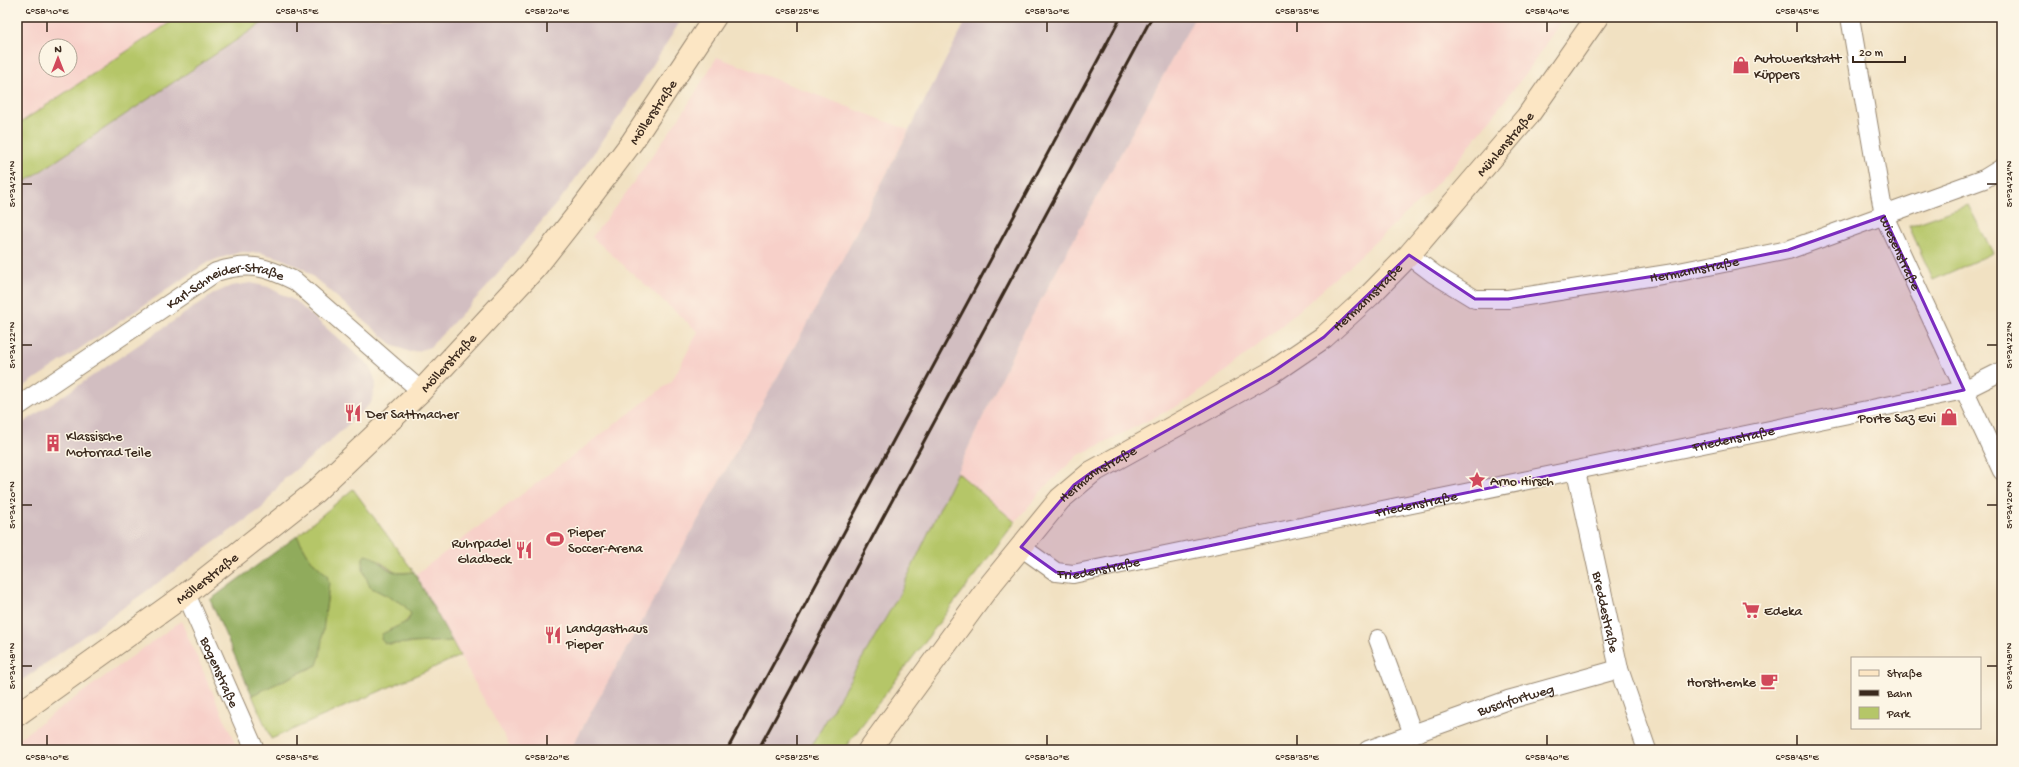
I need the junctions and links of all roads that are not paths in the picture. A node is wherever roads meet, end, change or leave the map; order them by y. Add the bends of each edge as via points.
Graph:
1 (715, 17) edge
2 (1850, 17) edge
3 (1594, 20) edge
4 (2002, 168) edge
5 (1884, 216) junction
6 (1409, 255) junction
7 (2002, 371) edge
8 (1964, 390) junction
9 (422, 391) junction
10 (17, 407) edge
11 (1576, 471) junction
12 (2002, 471) edge
13 (1021, 547) junction
14 (186, 594) junction
15 (1378, 639) dead end
16 (1619, 669) junction
17 (17, 714) edge
18 (1413, 734) junction
19 (255, 750) edge
20 (869, 750) edge
21 (1368, 750) edge
22 (1647, 750) edge

1 - 9 main road, Möllerstraße via 632,142 580,211 536,267
2 - 5 street, Wiesenstraße
3 - 6 main road, Mühlenstraße via 1527,117
4 - 5 street, Hermannstraße via 1984,179
5 - 6 street, Hermannstraße via 1788,250 1674,273 1508,299 1475,299
5 - 8 street, Wiesenstraße
6 - 13 main road, Hermannstraße via 1324,337 1271,373 1080,481 1055,504
7 - 8 street, Friedenstraße
8 - 11 street, Friedenstraße
8 - 12 street, Wiesenstraße
9 - 10 street, Karl-Schneider-Straße via 299,284 275,271 255,266 237,266 216,272
9 - 14 main road, Möllerstraße via 314,492
11 - 13 street, Friedenstraße via 1072,574 1056,572
11 - 16 street, Breddestraße
13 - 20 main road, Hermannstraße via 986,590
14 - 17 main road, Möllerstraße
14 - 19 street, Bogenstraße
15 - 18 street
16 - 18 street, Buschfortweg via 1508,700
16 - 22 street, Breddestraße
18 - 21 street, Buschfortweg

